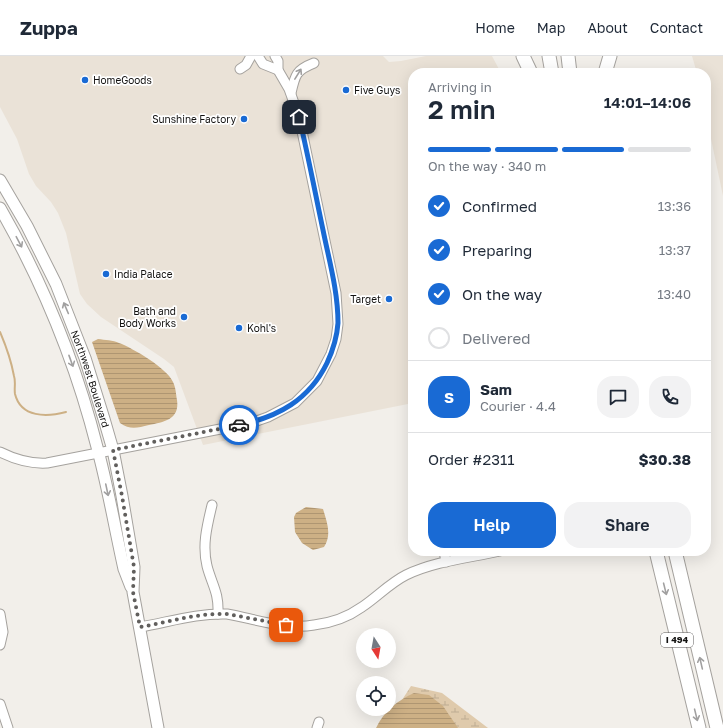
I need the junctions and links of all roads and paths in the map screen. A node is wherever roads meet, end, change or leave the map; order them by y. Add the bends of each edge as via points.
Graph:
1 (251, 56) edge
2 (258, 56) edge
3 (275, 56) edge
4 (523, 56) edge
5 (549, 56) edge
6 (568, 56) edge
7 (610, 56) edge
8 (314, 63) dead end
9 (529, 68) edge
10 (551, 68) edge
11 (569, 68) edge
12 (606, 68) edge
13 (240, 69) dead end
14 (278, 70) junction
15 (291, 94) junction
16 (0, 180) edge
17 (0, 208) edge
18 (113, 450) junction
19 (0, 452) edge
20 (98, 452) junction
21 (212, 505) dead end
22 (445, 556) edge
23 (475, 556) edge
24 (657, 556) edge
25 (676, 556) edge
26 (446, 562) junction
27 (133, 592) junction
28 (0, 614) edge
29 (218, 614) junction
30 (140, 627) junction
31 (0, 645) edge
32 (0, 704) edge
33 (8, 728) edge
34 (158, 728) edge
35 (699, 728) edge
36 (717, 728) edge

1 - 13 street
2 - 14 street via 263,64
3 - 14 street
4 - 9 highway
5 - 10 highway
6 - 11 highway
7 - 12 highway
15 -> 8 street via 298,72
14 - 15 street
15 - 18 street via 304,138 338,309 336,339 331,354 317,381 295,403 268,417 251,423
18 -> 16 main road, Northwest Boulevard via 95,387 63,302 30,233
17 -> 20 main road, Northwest Boulevard via 35,274 61,334
18 - 20 street
18 - 27 main road, Northwest Boulevard via 134,567
19 - 20 street via 35,464
20 -> 27 main road, Northwest Boulevard via 124,569
21 - 29 street via 204,542 208,567 216,591
22 - 26 street
23 - 26 street
24 -> 35 highway, I 494
36 -> 25 highway, I 494
26 - 29 street via 405,576 347,616 313,626 295,626
27 - 30 main road, Northwest Boulevard
28 - 31 street via 3,632
29 - 30 street
30 - 34 main road, Northwest Boulevard
32 - 33 street

